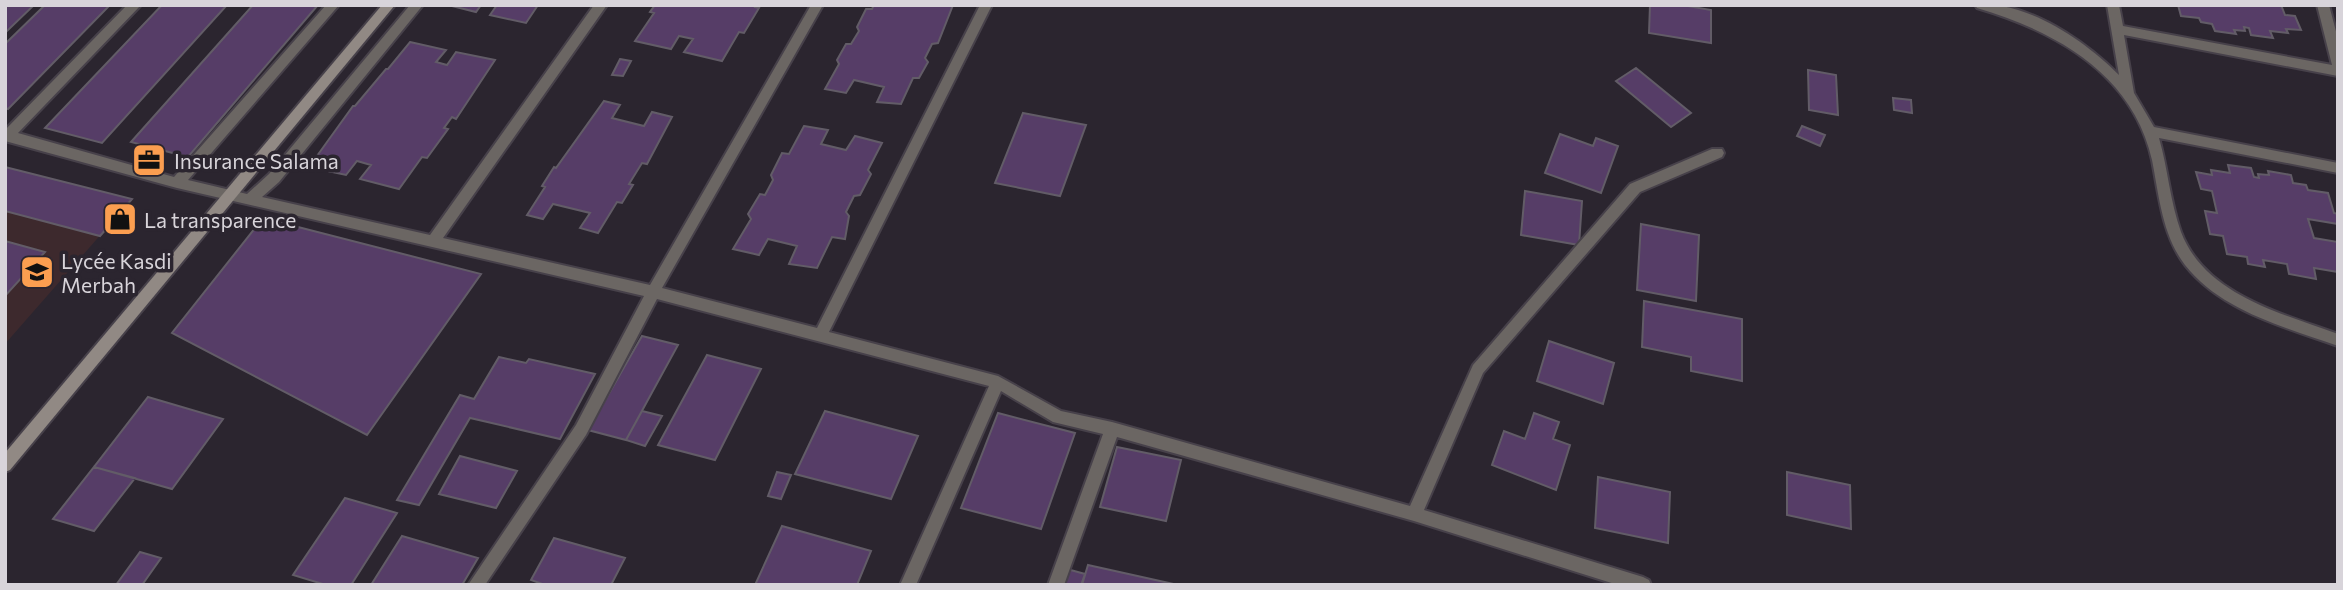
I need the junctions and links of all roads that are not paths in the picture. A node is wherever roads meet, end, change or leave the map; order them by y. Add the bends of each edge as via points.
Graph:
1 (135, 5) edge
2 (333, 5) edge
3 (389, 5) edge
4 (417, 5) edge
5 (601, 5) edge
6 (817, 5) edge
7 (986, 5) edge
8 (1981, 5) edge
9 (2113, 5) edge
10 (2323, 5) edge
11 (2117, 29) junction
12 (2338, 65) edge
13 (2338, 71) edge
14 (2128, 96) junction
15 (2150, 131) junction
16 (6, 136) edge
17 (1717, 153) dead end
18 (2338, 169) edge
19 (177, 183) junction
20 (230, 196) junction
21 (249, 200) junction
22 (433, 242) junction
23 (653, 292) junction
24 (821, 334) junction
25 (2338, 340) edge
26 (998, 382) junction
27 (1112, 429) junction
28 (5, 465) edge
29 (1414, 514) junction
30 (476, 585) edge
31 (908, 585) edge
32 (1056, 585) edge
33 (1643, 585) edge

1 - 16 street
2 - 19 street
3 - 20 main road
4 - 21 street via 274,178
5 - 22 street
6 - 23 street
7 - 24 street
8 - 14 street via 2022,16 2083,51
9 - 11 street
10 - 12 street
11 - 13 street
11 - 14 street
14 - 15 street
15 - 18 street
15 - 25 street via 2176,234 2206,279 2251,306
16 - 19 street
17 - 29 street via 1635,188 1478,369
19 - 20 street
20 - 21 street
20 - 28 main road
21 - 22 street
22 - 23 street
23 - 24 street
23 - 30 street via 582,430
24 - 26 street
26 - 27 street via 1058,416
26 - 31 street
27 - 29 street
27 - 32 street
29 - 33 street

